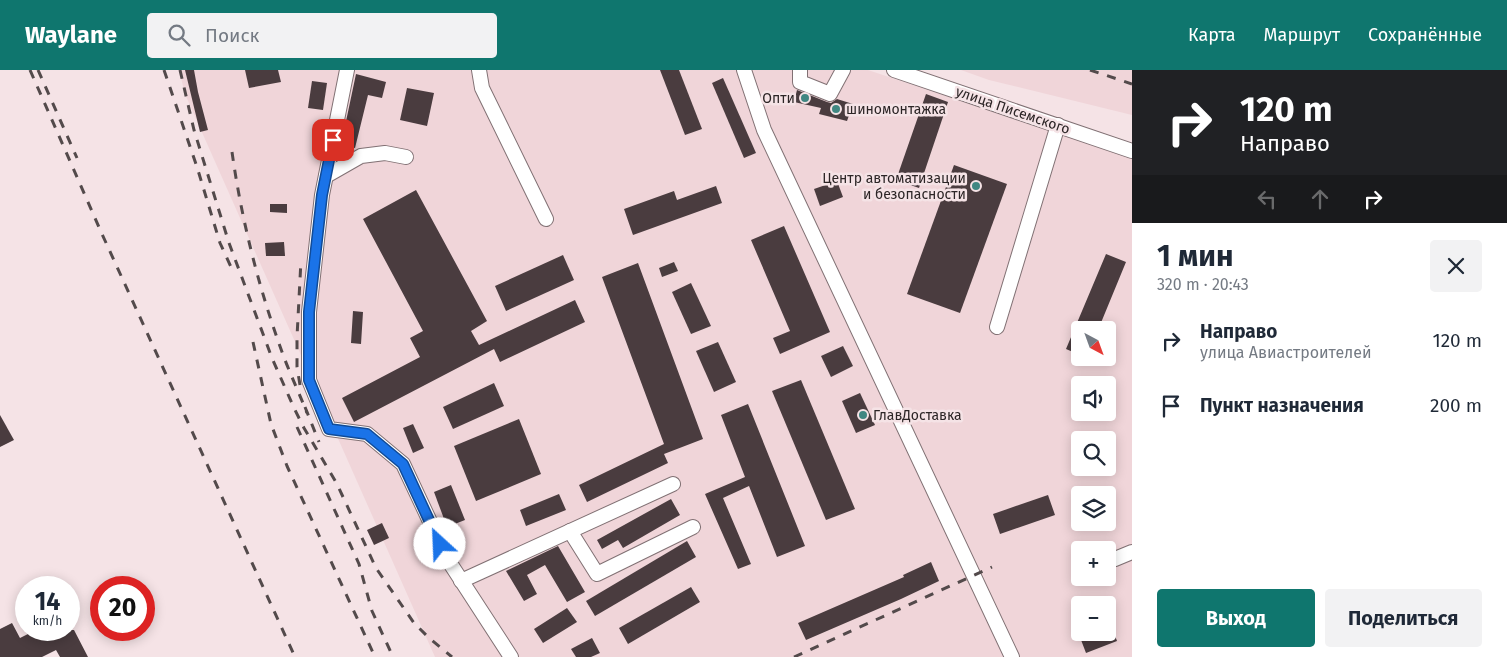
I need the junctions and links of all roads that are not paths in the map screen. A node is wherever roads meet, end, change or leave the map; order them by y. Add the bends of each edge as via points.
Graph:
1 (347, 70) edge
2 (479, 70) edge
3 (744, 70) edge
4 (800, 70) edge
5 (843, 70) edge
6 (894, 70) edge
7 (1058, 126) junction
8 (1132, 151) edge
9 (406, 157) dead end
10 (326, 176) junction
11 (546, 219) dead end
12 (997, 327) dead end
13 (673, 484) dead end
14 (693, 527) dead end
15 (570, 531) junction
16 (1132, 552) edge
17 (1116, 559) edge
18 (461, 580) junction
19 (511, 657) edge
20 (1012, 657) edge

1 - 10 street
2 - 11 street via 482,88
3 - 20 street via 764,130
4 - 5 street via 800,82 830,94
6 - 7 street, улица Писемского
7 - 8 street, улица Писемского
7 - 12 street
9 - 10 street via 385,153 361,156
10 - 18 street via 309,312 309,380 329,429 367,434 403,464 448,560
13 - 15 street
14 - 15 street via 597,574
15 - 18 street
16 - 17 street
18 - 19 street

